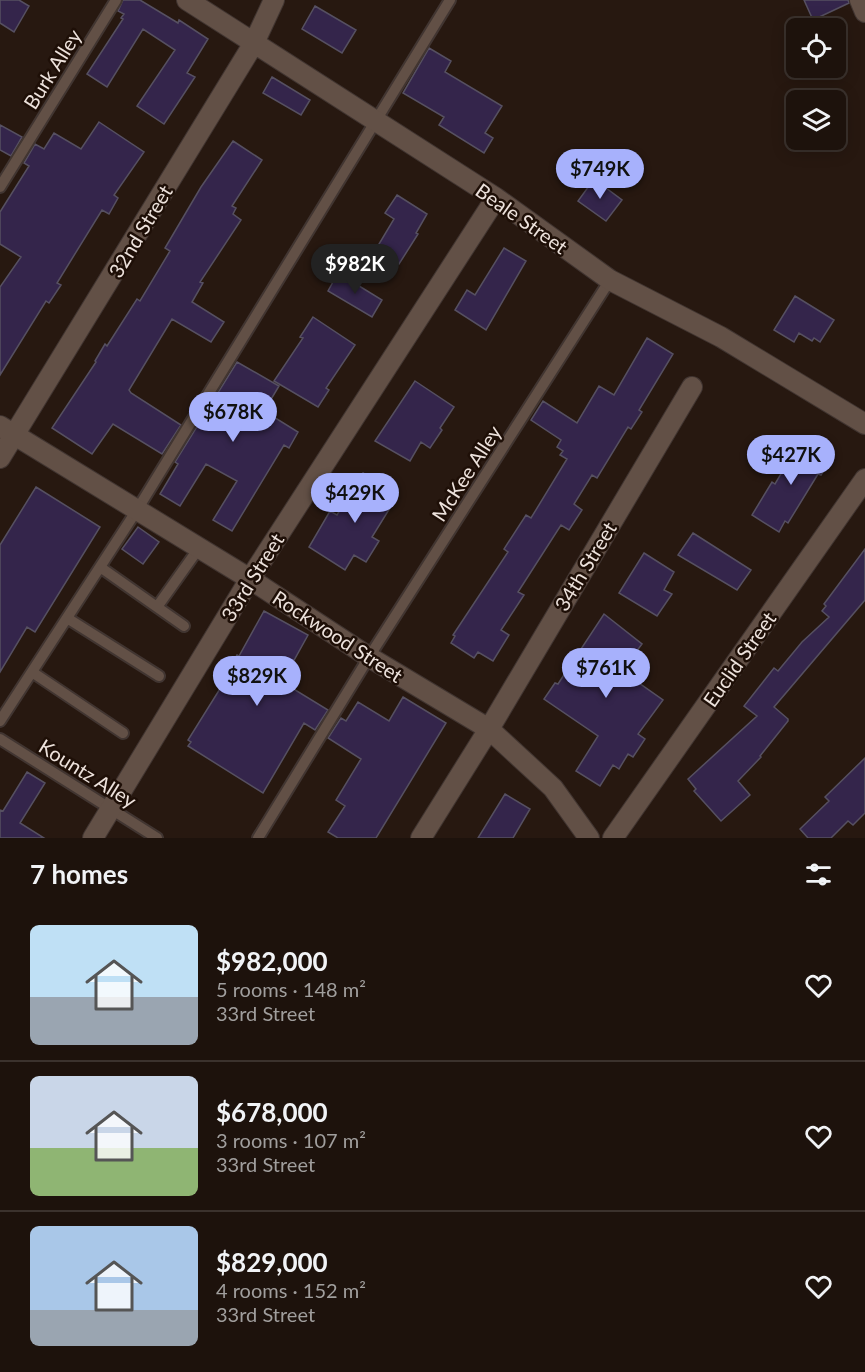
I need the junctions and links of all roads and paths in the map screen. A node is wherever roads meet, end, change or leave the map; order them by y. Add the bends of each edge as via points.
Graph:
1 (116, 0) edge
2 (187, 0) edge
3 (274, 0) edge
4 (450, 0) edge
5 (860, 0) edge
6 (865, 12) edge
7 (254, 43) junction
8 (375, 121) junction
9 (0, 187) edge
10 (496, 198) junction
11 (610, 280) junction
12 (692, 387) dead end
13 (865, 424) edge
14 (8, 431) edge
15 (0, 458) edge
16 (865, 479) edge
17 (137, 510) junction
18 (199, 548) junction
19 (100, 567) junction
20 (250, 579) junction
21 (158, 607) junction
22 (67, 618) junction
23 (184, 626) dead end
24 (369, 657) junction
25 (32, 672) junction
26 (159, 676) dead end
27 (0, 721) edge
28 (489, 729) junction
29 (123, 733) dead end
30 (0, 739) edge
31 (111, 809) junction
32 (93, 838) edge
33 (157, 838) edge
34 (258, 838) edge
35 (421, 838) edge
36 (589, 838) edge
37 (613, 838) edge

1 - 9 lane, Burk Alley
2 - 7 street, Beale Street
3 - 7 street, 32nd Street
4 - 8 lane
5 - 6 street
7 - 8 street, Beale Street
7 - 14 street, 32nd Street
8 - 10 street, Beale Street
8 - 17 lane
10 - 11 street, Beale Street
10 - 20 street, 33rd Street
11 - 13 street, Beale Street via 721,337
11 - 24 lane, McKee Alley
12 - 28 street, 34th Street
14 - 15 street, 32nd Street
14 - 17 street, Rockwood Street
16 - 37 street, Euclid Street
17 - 18 street, Rockwood Street
17 - 19 lane
18 - 20 street, Rockwood Street
18 - 21 lane
19 - 21 lane
19 - 22 lane
20 - 24 street, Rockwood Street
20 - 31 street, 33rd Street
21 - 23 lane
22 - 25 lane
22 - 26 lane
24 - 28 street, Rockwood Street
24 - 34 lane, McKee Alley
25 - 27 lane
25 - 29 lane
28 - 35 street, 34th Street
28 - 36 street, Rockwood Street via 553,788
30 - 31 lane, Kountz Alley
31 - 32 street, 33rd Street
31 - 33 lane, Kountz Alley

